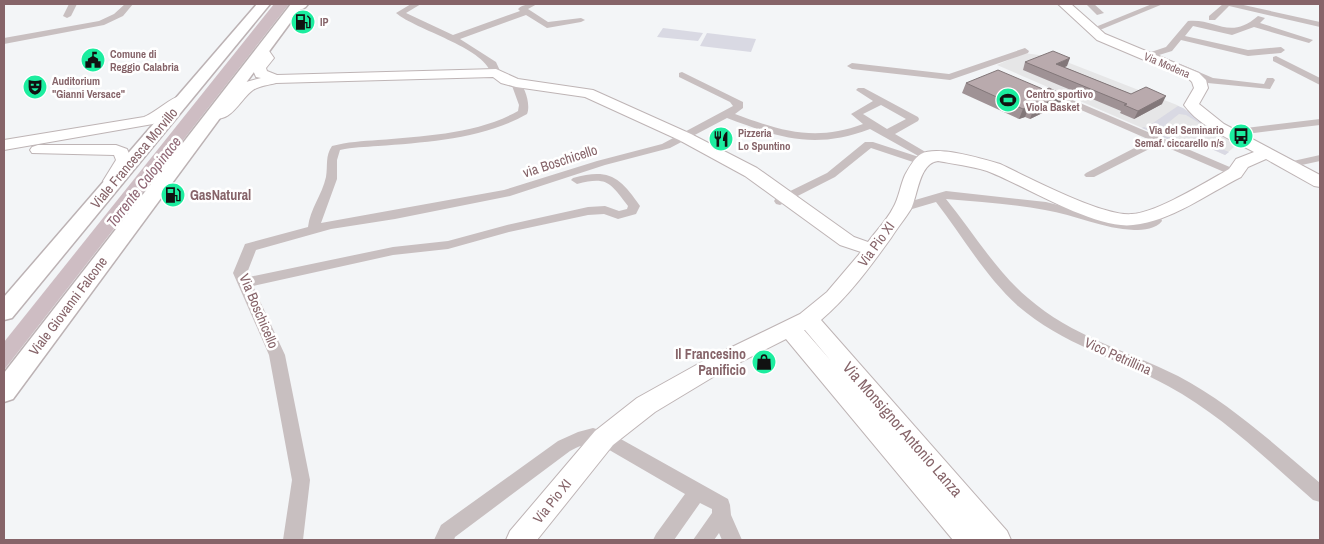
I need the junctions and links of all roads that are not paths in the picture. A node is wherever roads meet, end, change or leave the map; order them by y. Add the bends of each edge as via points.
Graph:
1 (73, 4) edge
2 (129, 4) edge
3 (264, 4) edge
4 (299, 4) edge
5 (417, 4) edge
6 (534, 4) edge
7 (1064, 4) edge
8 (1090, 4) edge
9 (1159, 4) edge
10 (1229, 4) edge
11 (526, 12) junction
12 (1100, 12) dead end
13 (1267, 13) junction
14 (67, 16) dead end
15 (1212, 18) dead end
16 (581, 20) dead end
17 (1254, 24) junction
18 (1320, 25) edge
19 (1092, 30) junction
20 (1179, 37) junction
21 (453, 38) junction
22 (4, 40) edge
23 (1309, 40) dead end
24 (262, 51) junction
25 (1025, 51) dead end
26 (852, 66) dead end
27 (496, 73) junction
28 (682, 75) dead end
29 (276, 79) junction
30 (1204, 80) junction
31 (1270, 80) dead end
32 (1320, 82) edge
33 (516, 83) junction
34 (1039, 88) edge
35 (861, 90) dead end
36 (188, 94) junction
37 (880, 101) junction
38 (214, 115) junction
39 (728, 115) junction
40 (1320, 122) edge
41 (871, 125) junction
42 (1224, 130) junction
43 (77, 133) junction
44 (888, 133) junction
45 (678, 140) junction
46 (1159, 140) junction
47 (4, 144) edge
48 (67, 149) junction
49 (4, 151) edge
50 (1266, 153) junction
51 (1320, 158) edge
52 (925, 159) junction
53 (1288, 165) junction
54 (1238, 168) junction
55 (1090, 175) dead end
56 (1320, 182) edge
57 (107, 190) junction
58 (506, 193) junction
59 (938, 196) junction
60 (784, 199) junction
61 (902, 208) junction
62 (1155, 216) junction
63 (314, 229) junction
64 (868, 256) junction
65 (245, 283) junction
66 (4, 312) edge
67 (799, 323) junction
68 (4, 392) edge
69 (604, 438) junction
70 (698, 492) junction
71 (1320, 494) edge
72 (721, 515) junction
73 (293, 540) edge
74 (444, 540) edge
75 (520, 540) edge
76 (663, 540) edge
77 (704, 540) edge
78 (732, 540) edge
79 (971, 540) edge
80 (997, 540) edge

1 - 14 street
2 - 22 street via 124,12 101,23
3 - 36 main road, Viale Francesca Morvillo
4 - 24 main road, Viale Giovanni Falcone
5 - 21 street via 400,13
6 - 11 street via 522,9
7 - 19 street, Via Modena
8 - 12 street
9 - 19 street
10 - 13 street
10 - 15 street
11 - 16 street via 551,26
11 - 21 street
13 - 17 street
13 - 18 street
17 - 20 street via 1232,32 1191,23
17 - 23 street
19 - 30 street, Via Modena via 1107,40
20 - 30 street via 1169,49 1154,56 1204,76
20 - 32 street via 1248,53 1278,54
21 - 27 street via 493,64
24 - 29 street via 267,58 259,68 261,74
24 - 38 main road, Viale Giovanni Falcone
25 - 26 street via 950,77
27 - 29 street
27 - 33 street
28 - 39 street via 737,102 738,108
29 - 38 street via 252,85 230,108
30 - 31 street via 1267,86
30 - 42 street, Via Modena via 1191,105
33 - 45 street via 566,91
33 - 63 street via 524,105 523,112 507,120 468,132 333,150 331,179
34 - 46 street
35 - 37 street
36 - 43 street via 162,115 148,121
36 - 57 main road, Viale Francesca Morvillo
37 - 41 street via 856,114
37 - 44 street via 914,119
38 - 68 main road, Viale Giovanni Falcone
39 - 41 street via 778,133 800,136 842,134
39 - 45 street, via Boschicello
40 - 42 street
41 - 44 street
42 - 50 street, Via Modena
42 - 54 street via 1239,142 1243,150
43 - 47 street
43 - 48 street via 62,142
44 - 52 street
45 - 58 street, via Boschicello via 653,151 601,163
45 - 60 street
46 - 54 street
46 - 55 street
48 - 49 street
48 - 57 street via 107,148 121,152 124,160
50 - 53 street, Via Modena
50 - 54 street
51 - 53 street
52 - 60 street via 869,144 831,175
52 - 61 street, Via Pio XI via 914,175
52 - 62 street via 949,157 994,168 1112,218 1132,220
53 - 56 street, Via Modena
54 - 62 street
57 - 66 main road, Viale Francesca Morvillo
58 - 63 street, via Boschicello
58 - 65 street via 520,199 588,176 606,176 634,206 626,214 588,211 507,228 448,245 393,251
59 - 61 street
59 - 62 street via 1046,206 1122,225 1151,224 1156,221
59 - 71 street, Vico Petrillina via 994,272 1023,302 1068,334 1175,382 1221,412
60 - 64 street via 840,248
61 - 64 street, Via Pio XI
63 - 65 street, Via Boschicello via 250,247 240,273
64 - 67 street, Via Pio XI via 834,297
65 - 73 street, Via Boschicello via 277,355 301,480
67 - 69 street, Via Pio XI via 715,365 646,405
67 - 79 street, Via Monsignor Antonio Lanza
67 - 80 street, Via Monsignor Antonio Lanza
69 - 70 street
69 - 74 street via 593,434 564,446 448,531
69 - 75 street, Via Pio XI
70 - 72 street via 721,505
70 - 76 street
72 - 77 street
72 - 78 street

